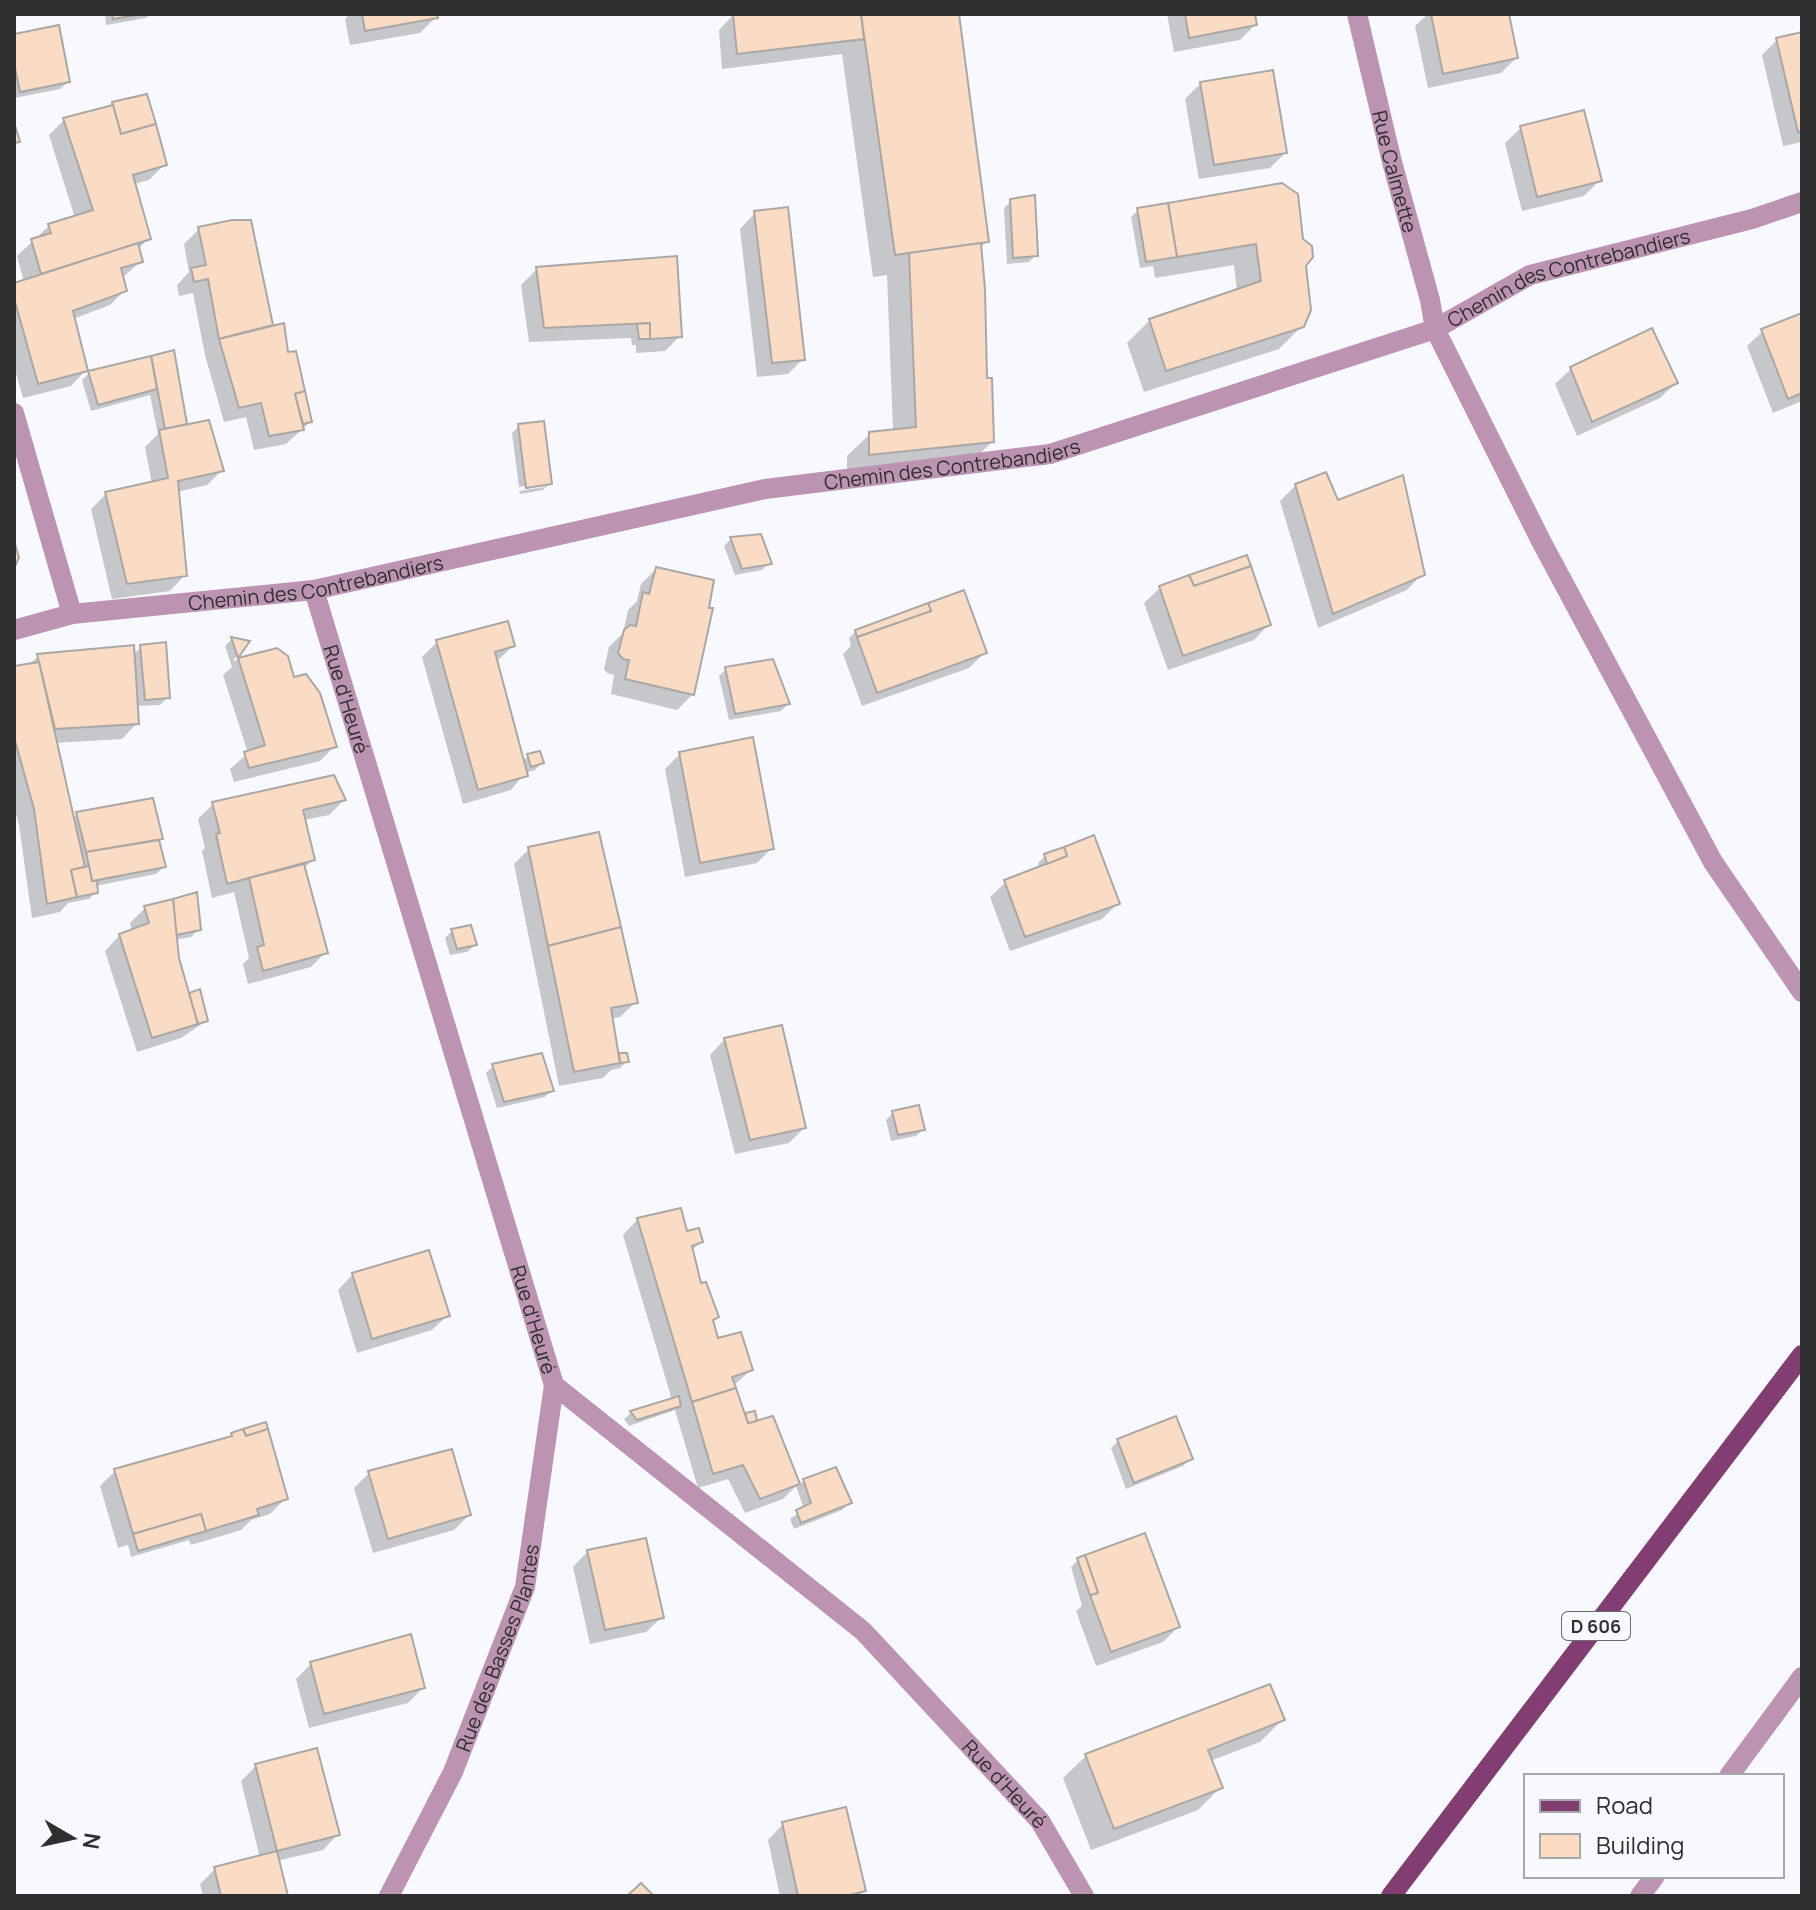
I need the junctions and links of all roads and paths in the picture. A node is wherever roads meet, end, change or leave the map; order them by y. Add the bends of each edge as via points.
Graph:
1 (1357, 14) edge
2 (1802, 202) edge
3 (1435, 329) junction
4 (14, 413) edge
5 (314, 590) junction
6 (72, 614) junction
7 (14, 630) edge
8 (1802, 992) edge
9 (1802, 1355) edge
10 (554, 1385) junction
11 (1802, 1677) edge
12 (1730, 1774) edge
13 (1654, 1878) edge
14 (389, 1896) edge
15 (1084, 1896) edge
16 (1391, 1896) edge
17 (1640, 1896) edge

1 - 3 street, Rue Calmette
2 - 3 street, Chemin des Contrebandiers via 1530,275
3 - 5 street, Chemin des Contrebandiers via 1050,454 765,489
3 - 8 street, Rue Calmette via 1541,541 1713,862
4 - 6 street
5 - 6 street, Chemin des Contrebandiers
5 - 10 street, Rue d'Heuré
6 - 7 street, Chemin des Contrebandiers
9 - 16 main road, D 606
10 - 14 street, Rue des Basses Plantes via 525,1587 453,1772
10 - 15 street, Rue d'Heuré via 863,1631 1040,1821
11 - 12 street
13 - 17 street

